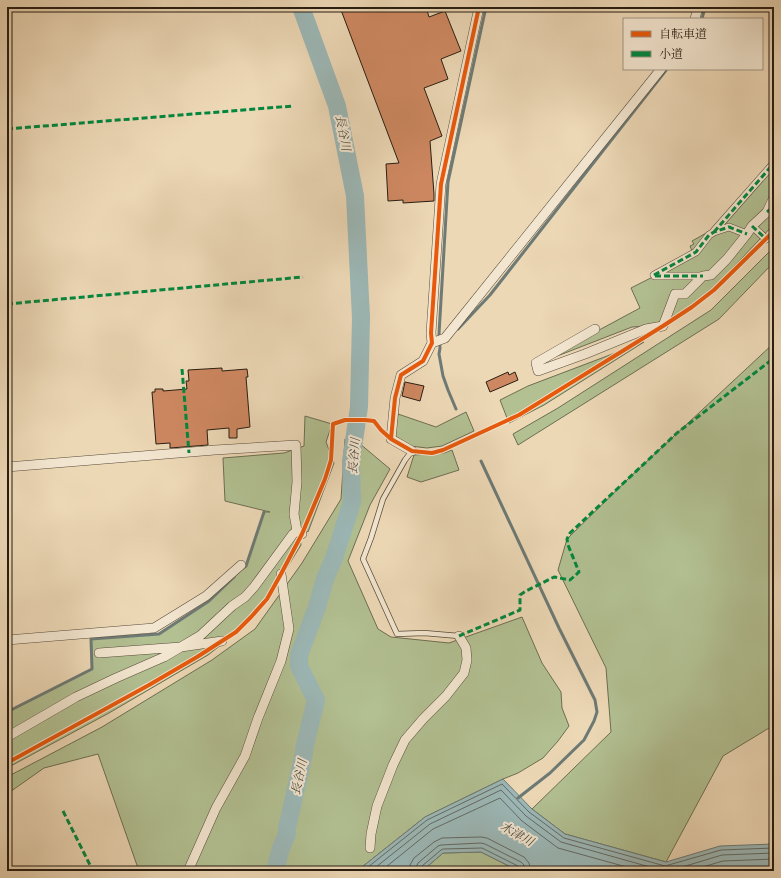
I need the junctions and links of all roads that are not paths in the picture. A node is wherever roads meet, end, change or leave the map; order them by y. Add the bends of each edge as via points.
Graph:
1 (479, 7) edge
2 (698, 7) edge
3 (695, 18) edge
4 (660, 70) edge
5 (774, 163) edge
6 (774, 197) edge
7 (771, 209) edge
8 (750, 230) junction
9 (714, 232) junction
10 (766, 239) dead end
11 (703, 276) junction
12 (595, 329) dead end
13 (432, 342) junction
14 (412, 451) joint
15 (7, 467) edge
16 (241, 564) dead end
17 (281, 574) dead end
18 (459, 636) joint
19 (7, 640) edge
20 (222, 641) dead end
21 (181, 647) junction
22 (99, 654) dead end
23 (8, 737) edge
24 (370, 848) dead end
25 (188, 871) edge

1 - 13 street via 441,184
2 - 3 street
4 - 13 street via 446,338
5 - 9 street
6 - 7 street
7 - 8 street
8 - 9 street via 729,227
8 - 10 street
8 - 11 street via 711,275
9 - 11 street via 696,252 654,276
11 - 12 street via 685,294 674,294 663,326 646,329 538,371 536,363
13 - 14 street via 423,361 401,375 395,398 391,439
14 - 18 lane via 383,499 363,559 397,634
15 - 21 street via 296,445 297,482 294,514 300,532 293,534 245,597 200,635
16 - 19 street via 206,596 154,628
17 - 25 street via 289,629 281,661 246,756 216,808
18 - 24 street via 466,648 464,673 404,740 377,806
20 - 21 street
21 - 22 street
21 - 23 street via 76,697

